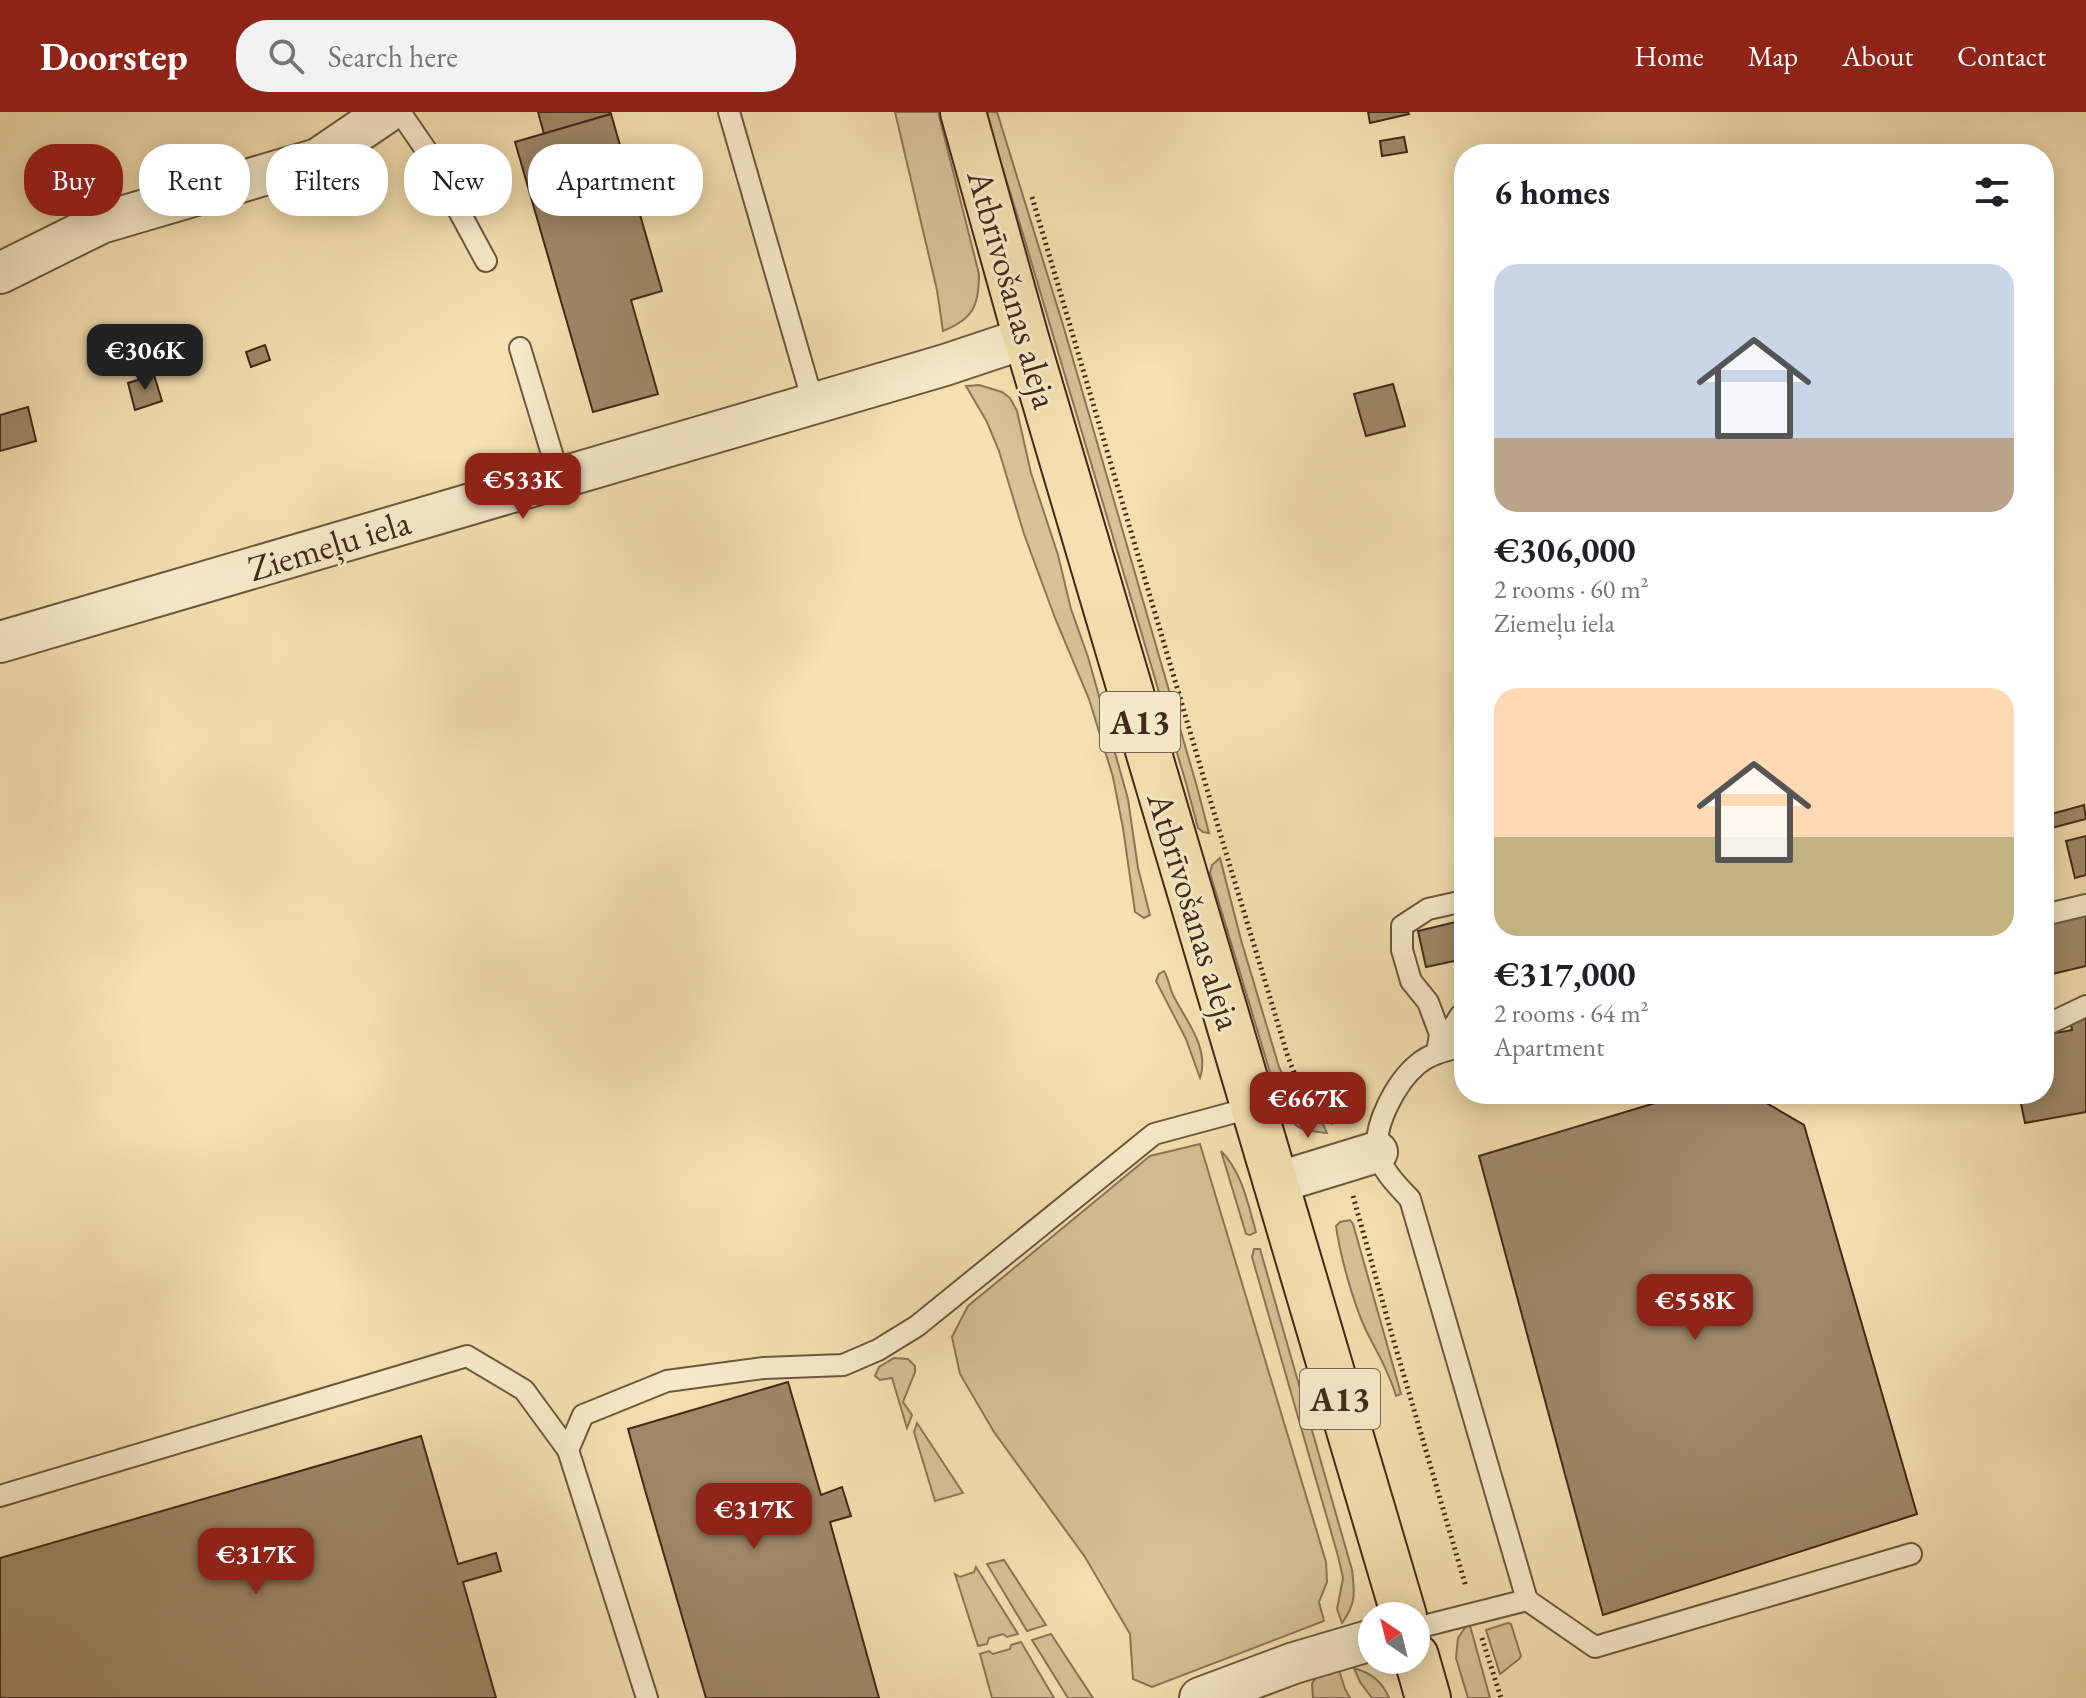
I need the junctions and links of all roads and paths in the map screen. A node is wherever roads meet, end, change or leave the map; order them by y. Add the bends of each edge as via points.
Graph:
1 (387, 112) edge
2 (400, 112) edge
3 (729, 112) edge
4 (963, 112) edge
5 (1030, 190) dead end
6 (486, 261) dead end
7 (0, 273) edge
8 (1026, 338) junction
9 (520, 348) dead end
10 (813, 402) junction
11 (559, 477) junction
12 (0, 642) edge
13 (1454, 903) edge
14 (2086, 905) edge
15 (2054, 913) edge
16 (2086, 1006) edge
17 (2054, 1021) edge
18 (1454, 1026) edge
19 (1454, 1049) edge
20 (1437, 1053) junction
21 (1254, 1107) junction
22 (1361, 1157) junction
23 (1276, 1183) junction
24 (568, 1450) junction
25 (0, 1496) edge
26 (1911, 1554) dead end
27 (1527, 1600) junction
28 (1400, 1602) edge
29 (1473, 1613) junction
30 (1430, 1624) edge
31 (1358, 1644) edge
32 (1421, 1674) edge
33 (1215, 1695) edge
34 (647, 1698) edge
35 (1428, 1698) edge
36 (1501, 1698) edge

1 - 7 street via 318,159 101,223
2 - 6 lane
3 - 10 lane
4 - 8 main road, Atbrīvošanas aleja / A13
5 - 22 path via 1288,1057 1297,1080 1328,1110 1337,1130
8 - 10 street, Ziemeļu iela
8 - 21 main road, Atbrīvošanas aleja / A13
9 - 11 lane
10 - 11 street, Ziemeļu iela
11 - 12 street, Ziemeļu iela
13 - 20 lane via 1428,909 1402,926 1411,981 1428,1002 1440,1034
14 - 15 lane
16 - 17 lane
18 - 20 lane
19 - 20 lane
20 - 22 lane via 1404,1079
21 - 23 main road, Atbrīvošanas aleja / A13
21 - 24 lane via 1154,1134 917,1326 878,1350 843,1365 764,1368 667,1381 583,1415
22 - 23 street
22 - 27 lane via 1387,1172 1410,1199
22 - 29 path via 1392,1335
23 - 28 main road, Atbrīvošanas aleja / A13
24 - 25 lane via 524,1390 467,1356
24 - 34 lane
26 - 27 lane via 1595,1647
27 - 29 lane
29 - 30 lane
29 - 36 path
31 - 33 street
32 - 35 main road

